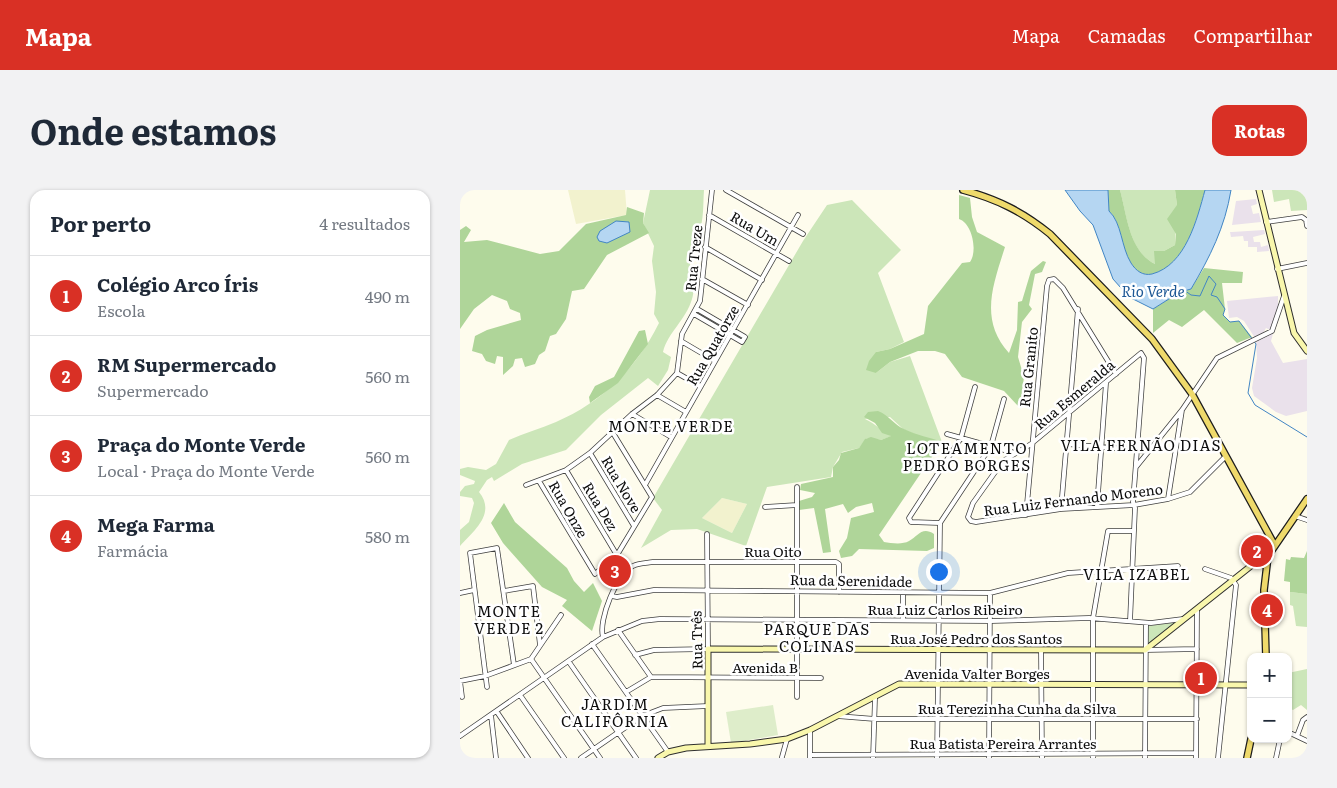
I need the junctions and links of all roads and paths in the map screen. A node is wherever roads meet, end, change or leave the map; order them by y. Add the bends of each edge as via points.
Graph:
1 (712, 190) edge
2 (726, 190) edge
3 (963, 190) edge
4 (1259, 190) edge
5 (709, 215) junction
6 (798, 215) dead end
7 (1266, 222) junction
8 (1307, 226) edge
9 (792, 228) junction
10 (803, 234) dead end
11 (705, 247) junction
12 (777, 254) junction
13 (789, 261) dead end
14 (1307, 263) edge
15 (1277, 269) junction
16 (702, 279) junction
17 (762, 280) junction
18 (1284, 296) junction
19 (748, 305) junction
20 (1078, 308) junction
21 (697, 309) junction
22 (694, 314) junction
23 (733, 330) junction
24 (730, 335) junction
25 (680, 341) junction
26 (1307, 351) edge
27 (715, 361) junction
28 (677, 373) junction
29 (1116, 374) junction
30 (1106, 383) junction
31 (700, 386) junction
32 (975, 387) dead end
33 (1192, 394) junction
34 (658, 395) junction
35 (1004, 399) dead end
36 (1182, 410) junction
37 (686, 412) junction
38 (632, 414) junction
39 (1069, 415) junction
40 (613, 433) junction
41 (947, 434) dead end
42 (671, 437) junction
43 (961, 438) junction
44 (1032, 444) junction
45 (1067, 444) junction
46 (991, 446) junction
47 (1102, 447) junction
48 (1137, 450) junction
49 (1148, 450) junction
50 (1015, 452) junction
51 (590, 453) junction
52 (1226, 456) junction
53 (1136, 467) junction
54 (566, 470) junction
55 (539, 481) junction
56 (526, 485) dead end
57 (645, 485) junction
58 (796, 487) dead end
59 (1168, 499) junction
60 (1307, 500) edge
61 (1134, 505) junction
62 (797, 506) junction
63 (765, 507) dead end
64 (1097, 507) junction
65 (1061, 509) junction
66 (1026, 515) junction
67 (1295, 516) junction
68 (968, 519) joint
69 (1307, 520) edge
70 (940, 523) junction
71 (634, 526) junction
72 (1133, 531) junction
73 (707, 534) dead end
74 (1272, 547) junction
75 (618, 555) junction
76 (1257, 561) junction
77 (707, 562) junction
78 (798, 562) junction
79 (1178, 566) dead end
80 (1266, 566) junction
81 (604, 567) junction
82 (1132, 568) junction
83 (1205, 569) dead end
84 (1100, 570) junction
85 (627, 572) junction
86 (1233, 580) junction
87 (616, 587) junction
88 (474, 590) junction
89 (504, 591) junction
90 (707, 591) junction
91 (798, 591) junction
92 (839, 592) junction
93 (903, 592) junction
94 (938, 592) junction
95 (990, 593) junction
96 (460, 594) edge
97 (612, 596) junction
98 (1197, 610) junction
99 (562, 615) dead end
100 (1093, 618) junction
101 (1183, 619) junction
102 (707, 620) junction
103 (798, 620) junction
104 (903, 620) junction
105 (938, 620) junction
106 (991, 621) junction
107 (1130, 622) junction
108 (1146, 622) junction
109 (618, 630) junction
110 (603, 637) junction
111 (592, 644) junction
112 (540, 645) junction
113 (708, 649) junction
114 (798, 649) junction
115 (938, 649) junction
116 (990, 649) junction
117 (1197, 649) junction
118 (1041, 650) junction
119 (1093, 650) junction
120 (1145, 650) junction
121 (1266, 653) edge
122 (635, 655) junction
123 (531, 659) junction
124 (569, 662) junction
125 (514, 665) junction
126 (485, 676) junction
127 (651, 677) junction
128 (545, 678) junction
129 (708, 678) junction
130 (797, 678) junction
131 (821, 678) dead end
132 (460, 680) edge
133 (937, 684) junction
134 (989, 684) junction
135 (1093, 684) junction
136 (1042, 685) junction
137 (1146, 685) junction
138 (1197, 685) junction
139 (1226, 685) junction
140 (1247, 685) edge
141 (487, 688) dead end
142 (626, 692) junction
143 (520, 695) junction
144 (462, 697) dead end
145 (797, 697) dead end
146 (875, 698) junction
147 (708, 706) junction
148 (496, 712) junction
149 (491, 715) junction
150 (642, 716) junction
151 (837, 716) junction
152 (1307, 717) edge
153 (875, 719) junction
154 (937, 719) junction
155 (990, 719) junction
156 (1042, 719) junction
157 (1093, 719) junction
158 (1197, 719) junction
159 (1146, 720) junction
160 (810, 730) junction
161 (618, 732) junction
162 (1292, 734) edge
163 (460, 736) edge
164 (1297, 736) junction
165 (787, 739) junction
166 (1307, 741) edge
167 (1250, 743) edge
168 (1279, 743) edge
169 (708, 746) junction
170 (593, 749) junction
171 (668, 752) junction
172 (782, 756) dead end
173 (810, 756) edge
174 (937, 756) edge
175 (989, 756) edge
176 (1042, 756) edge
177 (1093, 756) edge
178 (1146, 756) edge
179 (1196, 756) edge
180 (873, 757) edge
181 (496, 758) edge
182 (528, 758) edge
183 (564, 758) edge
184 (581, 758) edge
185 (600, 758) edge
186 (636, 758) edge
187 (658, 758) edge
188 (1218, 758) edge
189 (1247, 758) edge
190 (1276, 758) edge

1 - 5 street, Rua Treze
2 - 9 street
3 - 33 main road via 1017,209 1050,234 1152,339
4 - 7 street
5 - 11 street, Rua Treze
5 - 12 street, Rua Um
6 - 9 street, Rua Quatorze
7 - 8 street via 1302,217
7 - 15 street
9 - 10 street
9 - 12 street, Rua Quatorze
11 - 16 street, Rua Treze
11 - 17 street
12 - 13 street, Rua Um
12 - 17 street, Rua Quatorze
14 - 15 street
15 - 18 street
16 - 19 street
16 - 21 street, Rua Treze
17 - 19 street, Rua Quatorze
18 - 26 street via 1294,333
18 - 33 street via 1274,327 1267,335 1217,358
19 - 23 street, Rua Quatorze
20 - 29 street
20 - 39 street
20 - 44 street, Rua Granito via 1056,281 1051,279 1048,282
21 - 22 street, Rua Treze
21 - 23 street
22 - 24 street
22 - 25 street, Rua Treze
23 - 24 street, Rua Quatorze
23 - 24 street via 745,337 742,342
24 - 27 street, Rua Quatorze
25 - 27 street
25 - 28 street, Rua Treze
27 - 31 street, Rua Quatorze
28 - 31 street
28 - 34 street
29 - 30 street, Rua Esmeralda
29 - 48 street, Rua Esmeralda via 1141,354 1144,358
30 - 39 street, Rua Esmeralda
30 - 47 street
31 - 37 street, Rua Quatorze
32 - 43 street
33 - 36 street
33 - 52 main road
34 - 37 street
34 - 38 street
35 - 46 street
36 - 49 street
36 - 59 street
37 - 42 street, Rua Quatorze
38 - 40 street
38 - 42 street
39 - 44 street, Rua Esmeralda
39 - 45 street
40 - 51 street
40 - 57 street
41 - 43 street
42 - 57 street, Rua Quatorze
43 - 46 street
43 - 70 street via 909,518 911,522
44 - 50 street, Rua Esmeralda
44 - 66 street, Rua Granito
45 - 47 street
45 - 65 street
46 - 50 street
46 - 70 street
47 - 48 street
47 - 64 street
48 - 49 street
48 - 53 street
49 - 53 street
50 - 68 street, Rua Esmeralda via 1001,462 973,503
51 - 54 street
51 - 71 street, Rua Nove
52 - 59 street, Rua Luiz Fernando Moreno via 1190,492
52 - 74 main road
53 - 61 street
54 - 55 street
54 - 75 street, Rua Dez
55 - 56 street
55 - 81 street, Rua Onze via 595,574
57 - 71 street via 652,497
58 - 62 street
59 - 61 street, Rua Luiz Fernando Moreno
60 - 67 main road
61 - 64 street, Rua Luiz Fernando Moreno
61 - 72 street
62 - 63 street
62 - 78 street
64 - 65 street, Rua Luiz Fernando Moreno
65 - 66 street, Rua Luiz Fernando Moreno
66 - 68 street, Rua Luiz Fernando Moreno via 976,522
67 - 69 street
67 - 74 main road
70 - 94 street
71 - 75 street
72 - 82 street
72 - 84 street via 1107,532
73 - 77 street, Rua Três
74 - 76 street
74 - 80 main road
75 - 81 street
75 - 85 street, Rua Dez
76 - 80 main road
76 - 86 street
77 - 78 street, Rua Oito
77 - 85 street via 653,562 633,566
77 - 90 street, Rua Três
78 - 91 street
78 - 92 street, Rua Oito via 838,563
79 - 82 street, Rua da Serenidade
80 - 121 main road
81 - 87 street
82 - 84 street, Rua da Serenidade
82 - 107 street
83 - 86 street
84 - 95 street, Rua da Serenidade via 1068,573
84 - 100 street
85 - 87 street
86 - 98 street
86 - 139 street via 1236,585
87 - 97 street
88 - 89 street via 470,552 497,548
88 - 96 street
88 - 126 street
89 - 112 street via 533,586
89 - 125 street
90 - 91 street, Rua da Serenidade
90 - 97 street, Rua da Serenidade via 654,590
90 - 102 street, Rua Três
91 - 92 street, Rua da Serenidade
91 - 103 street
92 - 93 street, Rua da Serenidade
93 - 94 street, Rua da Serenidade
93 - 104 street
94 - 95 street, Rua da Serenidade
94 - 105 street
95 - 106 street
97 - 110 street via 600,628
98 - 101 street
98 - 117 street
99 - 112 street
100 - 106 street, Rua Luiz Carlos Ribeiro
100 - 107 street, Rua Luiz Carlos Ribeiro
100 - 119 street
101 - 108 street, Rua Luiz Carlos Ribeiro
101 - 120 street
102 - 103 street, Rua Luiz Carlos Ribeiro
102 - 109 street, Rua Luiz Carlos Ribeiro via 642,621
102 - 113 street, Rua Três
103 - 104 street, Rua Luiz Carlos Ribeiro
103 - 114 street
104 - 105 street, Rua Luiz Carlos Ribeiro
105 - 106 street, Rua Luiz Carlos Ribeiro
105 - 115 street
106 - 116 street
107 - 108 street, Rua Luiz Carlos Ribeiro
108 - 120 street
109 - 110 street, Rua Luiz Carlos Ribeiro
109 - 122 street
110 - 111 street, Rua Luiz Carlos Ribeiro
111 - 124 street
111 - 142 street
112 - 123 street
113 - 114 street, Rua José Pedro dos Santos
113 - 122 street, Rua José Pedro dos Santos via 654,650
113 - 129 street, Rua Três
114 - 115 street, Rua José Pedro dos Santos
114 - 130 street
115 - 116 street, Rua José Pedro dos Santos
115 - 133 street
116 - 118 street, Rua José Pedro dos Santos
116 - 134 street
117 - 120 street, Rua José Pedro dos Santos
117 - 138 street
118 - 119 street, Rua José Pedro dos Santos
118 - 136 street
119 - 120 street, Rua José Pedro dos Santos
119 - 135 street
120 - 137 street
122 - 127 street
123 - 125 street
123 - 128 street
124 - 128 street
124 - 161 street
125 - 126 street
126 - 132 street
126 - 141 street
127 - 129 street, Avenida B
127 - 142 street
128 - 143 street
128 - 170 street
129 - 130 street, Avenida B
129 - 147 street, Rua Três
130 - 131 street, Avenida B
130 - 145 street
132 - 144 street
133 - 134 street, Avenida Valter Borges
133 - 146 street, Avenida Valter Borges via 899,684
133 - 154 street
134 - 136 street, Avenida Valter Borges
134 - 155 street
135 - 136 street, Avenida Valter Borges
135 - 137 street, Avenida Valter Borges
135 - 157 street
136 - 156 street
137 - 138 street, Avenida Valter Borges
137 - 159 street
138 - 139 street, Avenida Valter Borges
138 - 158 street
139 - 140 street, Avenida Valter Borges
139 - 188 street
142 - 150 street
143 - 148 street
143 - 183 street
146 - 151 street, Avenida Valter Borges
146 - 153 street
147 - 150 street via 663,708
147 - 169 street, Rua Três
148 - 149 street
148 - 182 street
149 - 163 street
149 - 181 street
150 - 161 street
150 - 171 street
151 - 153 street, Rua Terezinha Cunha da Silva
151 - 160 street, Avenida Valter Borges
152 - 164 street
153 - 154 street, Rua Terezinha Cunha da Silva
153 - 180 street
154 - 155 street, Rua Terezinha Cunha da Silva
154 - 174 street
155 - 156 street, Rua Terezinha Cunha da Silva
155 - 175 street
156 - 157 street, Rua Terezinha Cunha da Silva
156 - 176 street
157 - 159 street, Rua Terezinha Cunha da Silva
157 - 177 street
158 - 159 street, Rua Terezinha Cunha da Silva
158 - 179 street
159 - 178 street
160 - 165 street, Avenida Valter Borges
160 - 173 street
161 - 170 street
161 - 186 street
162 - 164 street
164 - 166 street
165 - 169 street, Avenida Valter Borges
165 - 172 street
167 - 189 main road
168 - 190 street
169 - 171 street, Avenida Valter Borges
170 - 184 street
170 - 185 street
171 - 187 street, Avenida Valter Borges
173 - 180 street, Rua Batista Pereira Arrantes
174 - 175 street, Rua Batista Pereira Arrantes
174 - 180 street, Rua Batista Pereira Arrantes
175 - 176 street, Rua Batista Pereira Arrantes
176 - 177 street, Rua Batista Pereira Arrantes
177 - 178 street, Rua Batista Pereira Arrantes
178 - 179 street, Rua Batista Pereira Arrantes

